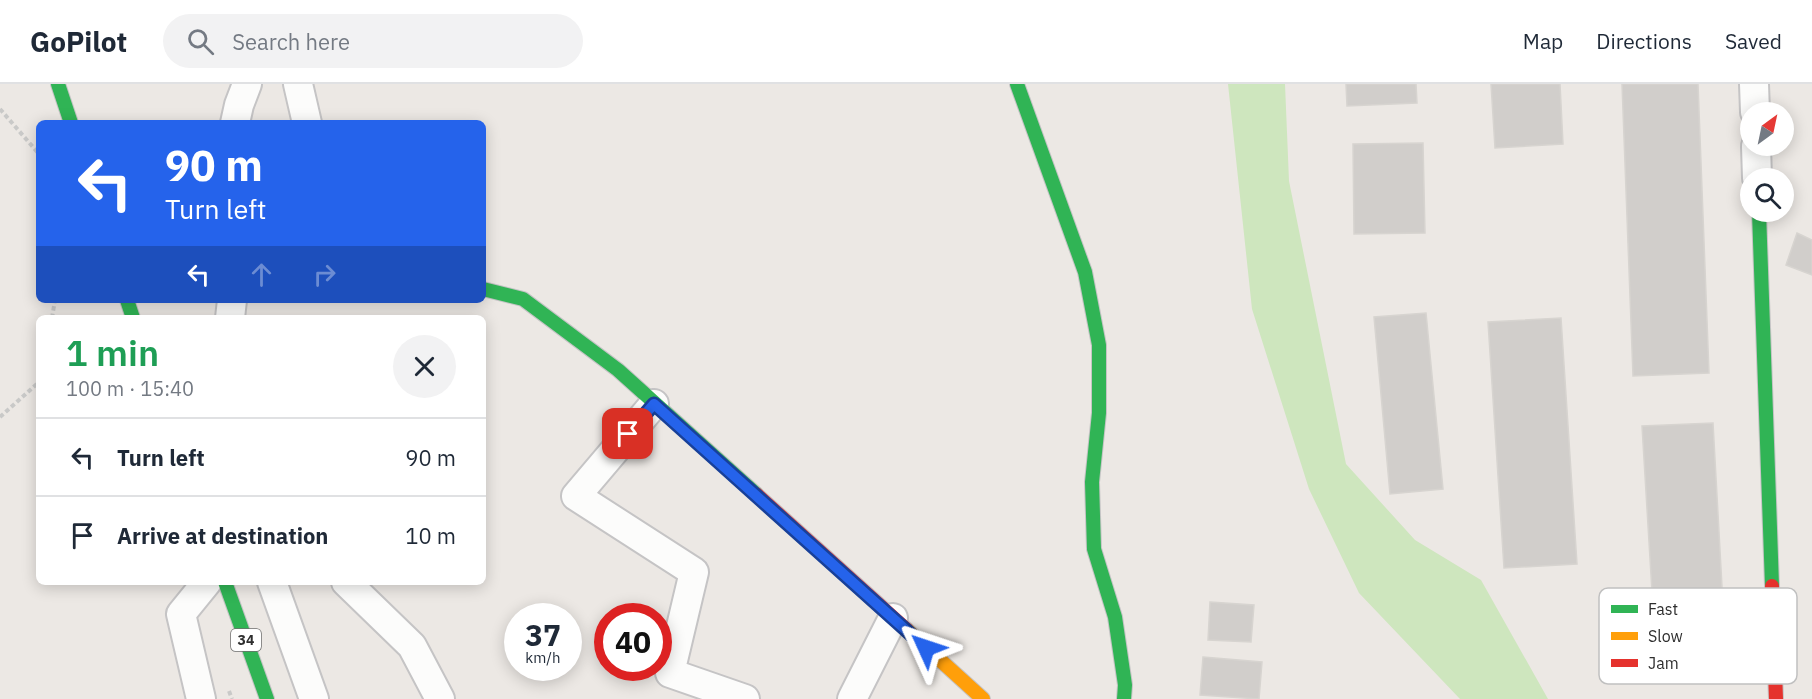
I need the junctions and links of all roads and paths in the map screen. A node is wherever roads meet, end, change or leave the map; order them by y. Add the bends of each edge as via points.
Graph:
1 (58, 84) edge
2 (247, 84) edge
3 (298, 84) edge
4 (1017, 84) edge
5 (1754, 84) edge
6 (1755, 102) edge
7 (0, 110) edge
8 (70, 120) edge
9 (236, 120) edge
10 (306, 120) edge
11 (36, 151) edge
12 (1759, 222) edge
13 (486, 290) edge
14 (36, 384) edge
15 (654, 404) junction
16 (0, 417) edge
17 (205, 585) edge
18 (226, 585) edge
19 (273, 585) edge
20 (349, 585) edge
21 (1772, 588) edge
22 (893, 618) junction
23 (1775, 684) edge
24 (201, 699) edge
25 (267, 699) edge
26 (314, 699) edge
27 (440, 699) edge
28 (746, 699) edge
29 (852, 699) edge
30 (983, 699) edge
31 (1124, 699) edge
32 (1776, 699) edge

1 - 8 street
2 - 9 street
3 - 10 street
4 - 31 street via 1085,272 1099,345 1099,413 1092,482 1094,549 1114,617
5 - 6 street
7 - 11 path
12 - 21 street
13 - 15 street via 523,299 618,370
14 - 16 path
15 - 22 street
15 - 28 street via 576,496 693,572 670,673
17 - 24 street via 181,614
18 - 25 street, 34
19 - 26 street
20 - 27 street via 412,646
22 - 29 street
22 - 30 street
23 - 32 street

